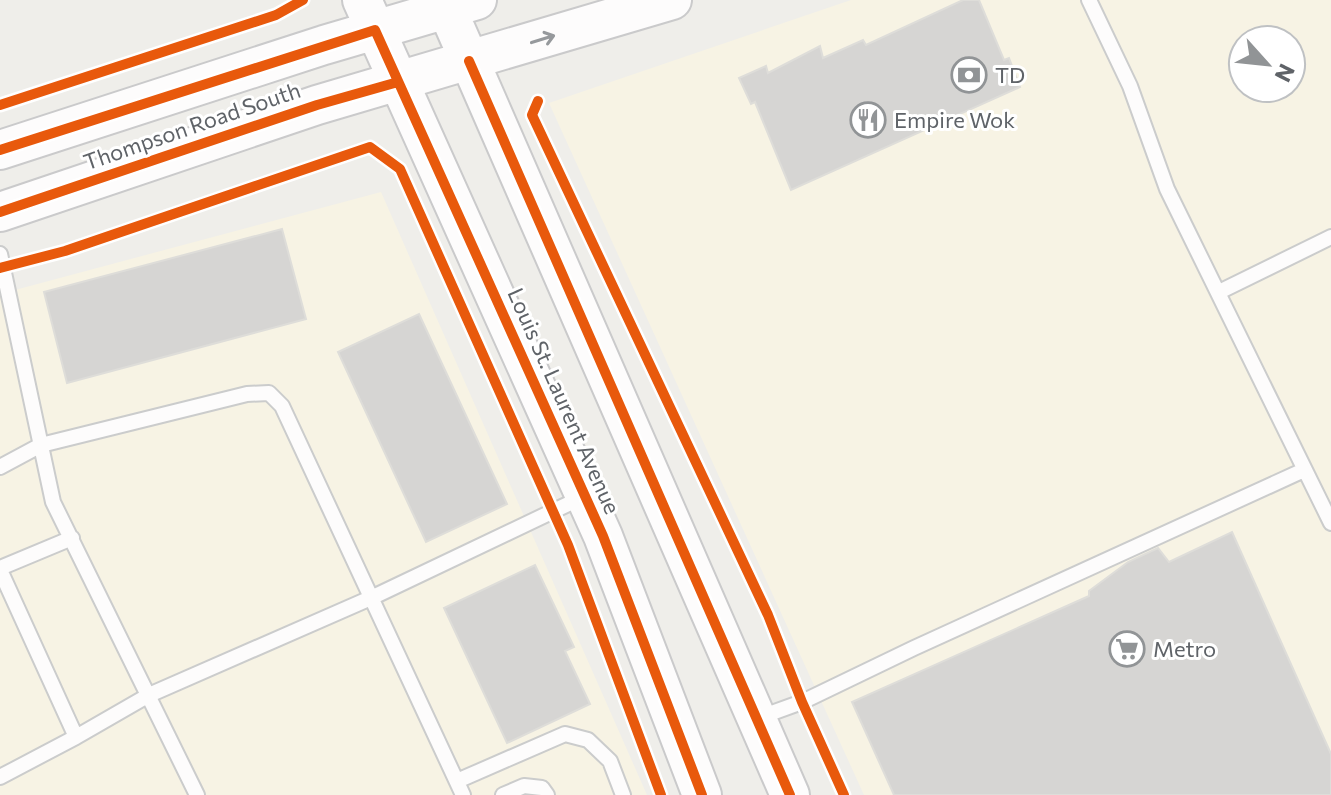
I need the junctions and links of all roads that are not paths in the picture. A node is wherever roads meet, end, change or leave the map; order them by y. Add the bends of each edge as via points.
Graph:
1 (672, 0) edge
2 (1089, 0) edge
3 (455, 3) edge
4 (368, 15) edge
5 (469, 61) junction
6 (398, 82) junction
7 (0, 150) edge
8 (0, 212) edge
9 (1331, 237) edge
10 (0, 254) edge
11 (1219, 292) junction
12 (41, 445) junction
13 (0, 467) edge
14 (1304, 470) junction
15 (585, 496) junction
16 (1331, 523) edge
17 (72, 538) junction
18 (0, 569) edge
19 (373, 597) junction
20 (149, 695) junction
21 (758, 718) junction
22 (76, 737) junction
23 (0, 777) edge
24 (460, 788) edge
25 (197, 795) edge
26 (503, 795) edge
27 (547, 795) edge
28 (623, 795) edge
29 (702, 795) edge
30 (790, 795) edge

5 -> 1 main road, Thompson Road South
2 - 11 lane via 1130,86 1167,189
3 - 4 main road, Thompson Road South
3 - 5 main road
4 - 6 main road, Louis St. Laurent Avenue
4 - 7 main road, Thompson Road South
5 - 6 main road, Thompson Road South
5 - 21 main road
6 - 8 main road, Thompson Road South
6 - 15 main road, Louis St. Laurent Avenue
9 - 11 lane
10 - 12 lane
11 - 14 lane
12 - 13 lane
12 - 17 lane via 53,502
12 - 19 lane via 269,393 282,406
14 - 16 lane
14 - 21 lane
15 - 19 lane
15 - 29 main road, Louis St. Laurent Avenue
17 - 18 lane
17 - 20 lane
18 - 22 lane
19 - 20 lane
19 - 24 lane
20 - 22 lane
20 - 25 lane
21 - 30 main road
22 - 23 lane
24 - 28 lane via 565,734 588,740 610,761
26 - 27 lane via 524,786 542,788

